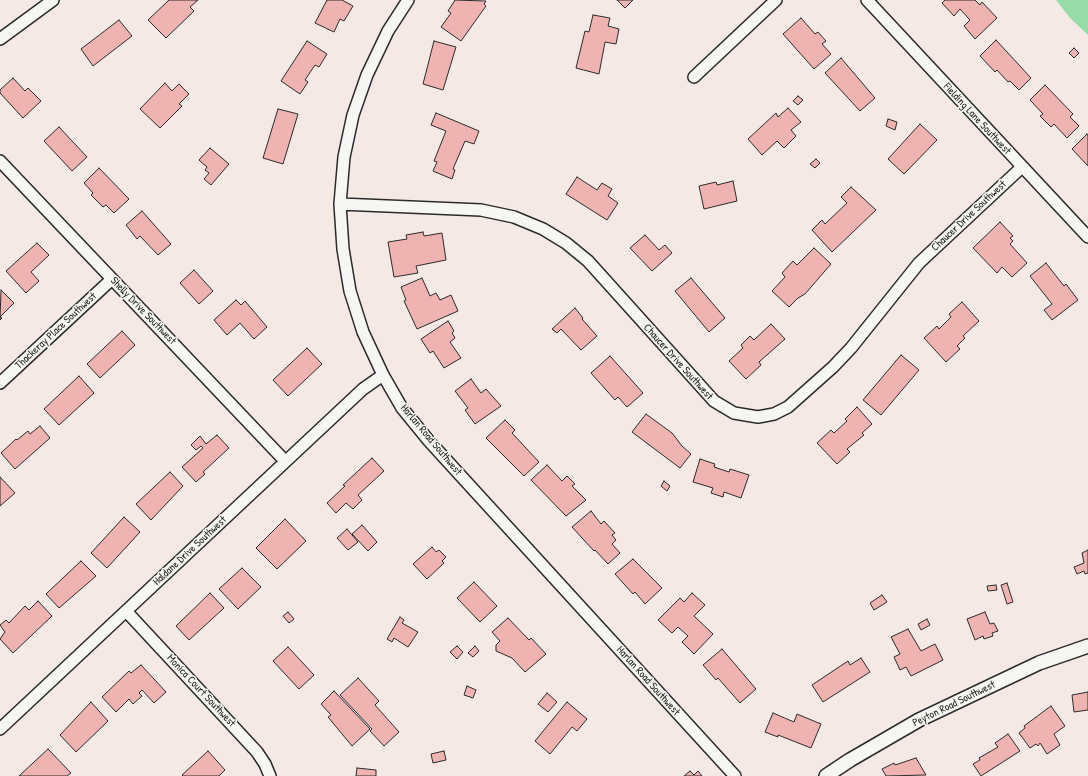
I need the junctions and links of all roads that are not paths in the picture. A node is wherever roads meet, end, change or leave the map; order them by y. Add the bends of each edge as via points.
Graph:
1 (53, 0) edge
2 (408, 0) edge
3 (776, 0) edge
4 (867, 0) edge
5 (0, 39) edge
6 (694, 77) dead end
7 (0, 161) edge
8 (1022, 167) junction
9 (340, 204) junction
10 (1088, 237) edge
11 (112, 279) junction
12 (383, 376) junction
13 (0, 383) edge
14 (285, 462) junction
15 (126, 611) junction
16 (1088, 646) edge
17 (0, 729) edge
18 (270, 776) edge
19 (735, 776) edge
20 (826, 776) edge

1 - 5 street
2 - 9 street, Harlan Road Southwest via 388,31 366,75 344,157
3 - 6 street
4 - 8 street, Fielding Lane Southwest
7 - 11 street, Shelly Drive Southwest
8 - 9 street, Chaucer Drive Southwest via 919,263 833,367 788,407 774,414 758,417 734,414 714,401 588,261 543,228 514,217 481,210
8 - 10 street, Fielding Lane Southwest
9 - 12 street, Harlan Road Southwest via 343,249 350,291 363,332
11 - 13 street, Thackeray Place Southwest
11 - 14 street, Shelly Drive Southwest
12 - 14 street, Haldane Drive Southwest via 363,389
12 - 19 street, Harlan Road Southwest via 402,408 429,441
14 - 15 street, Haldane Drive Southwest
15 - 17 street, Haldane Drive Southwest
15 - 18 street, Monica Court Southwest via 256,752
16 - 20 street, Peyton Road Southwest via 1039,663 919,720

